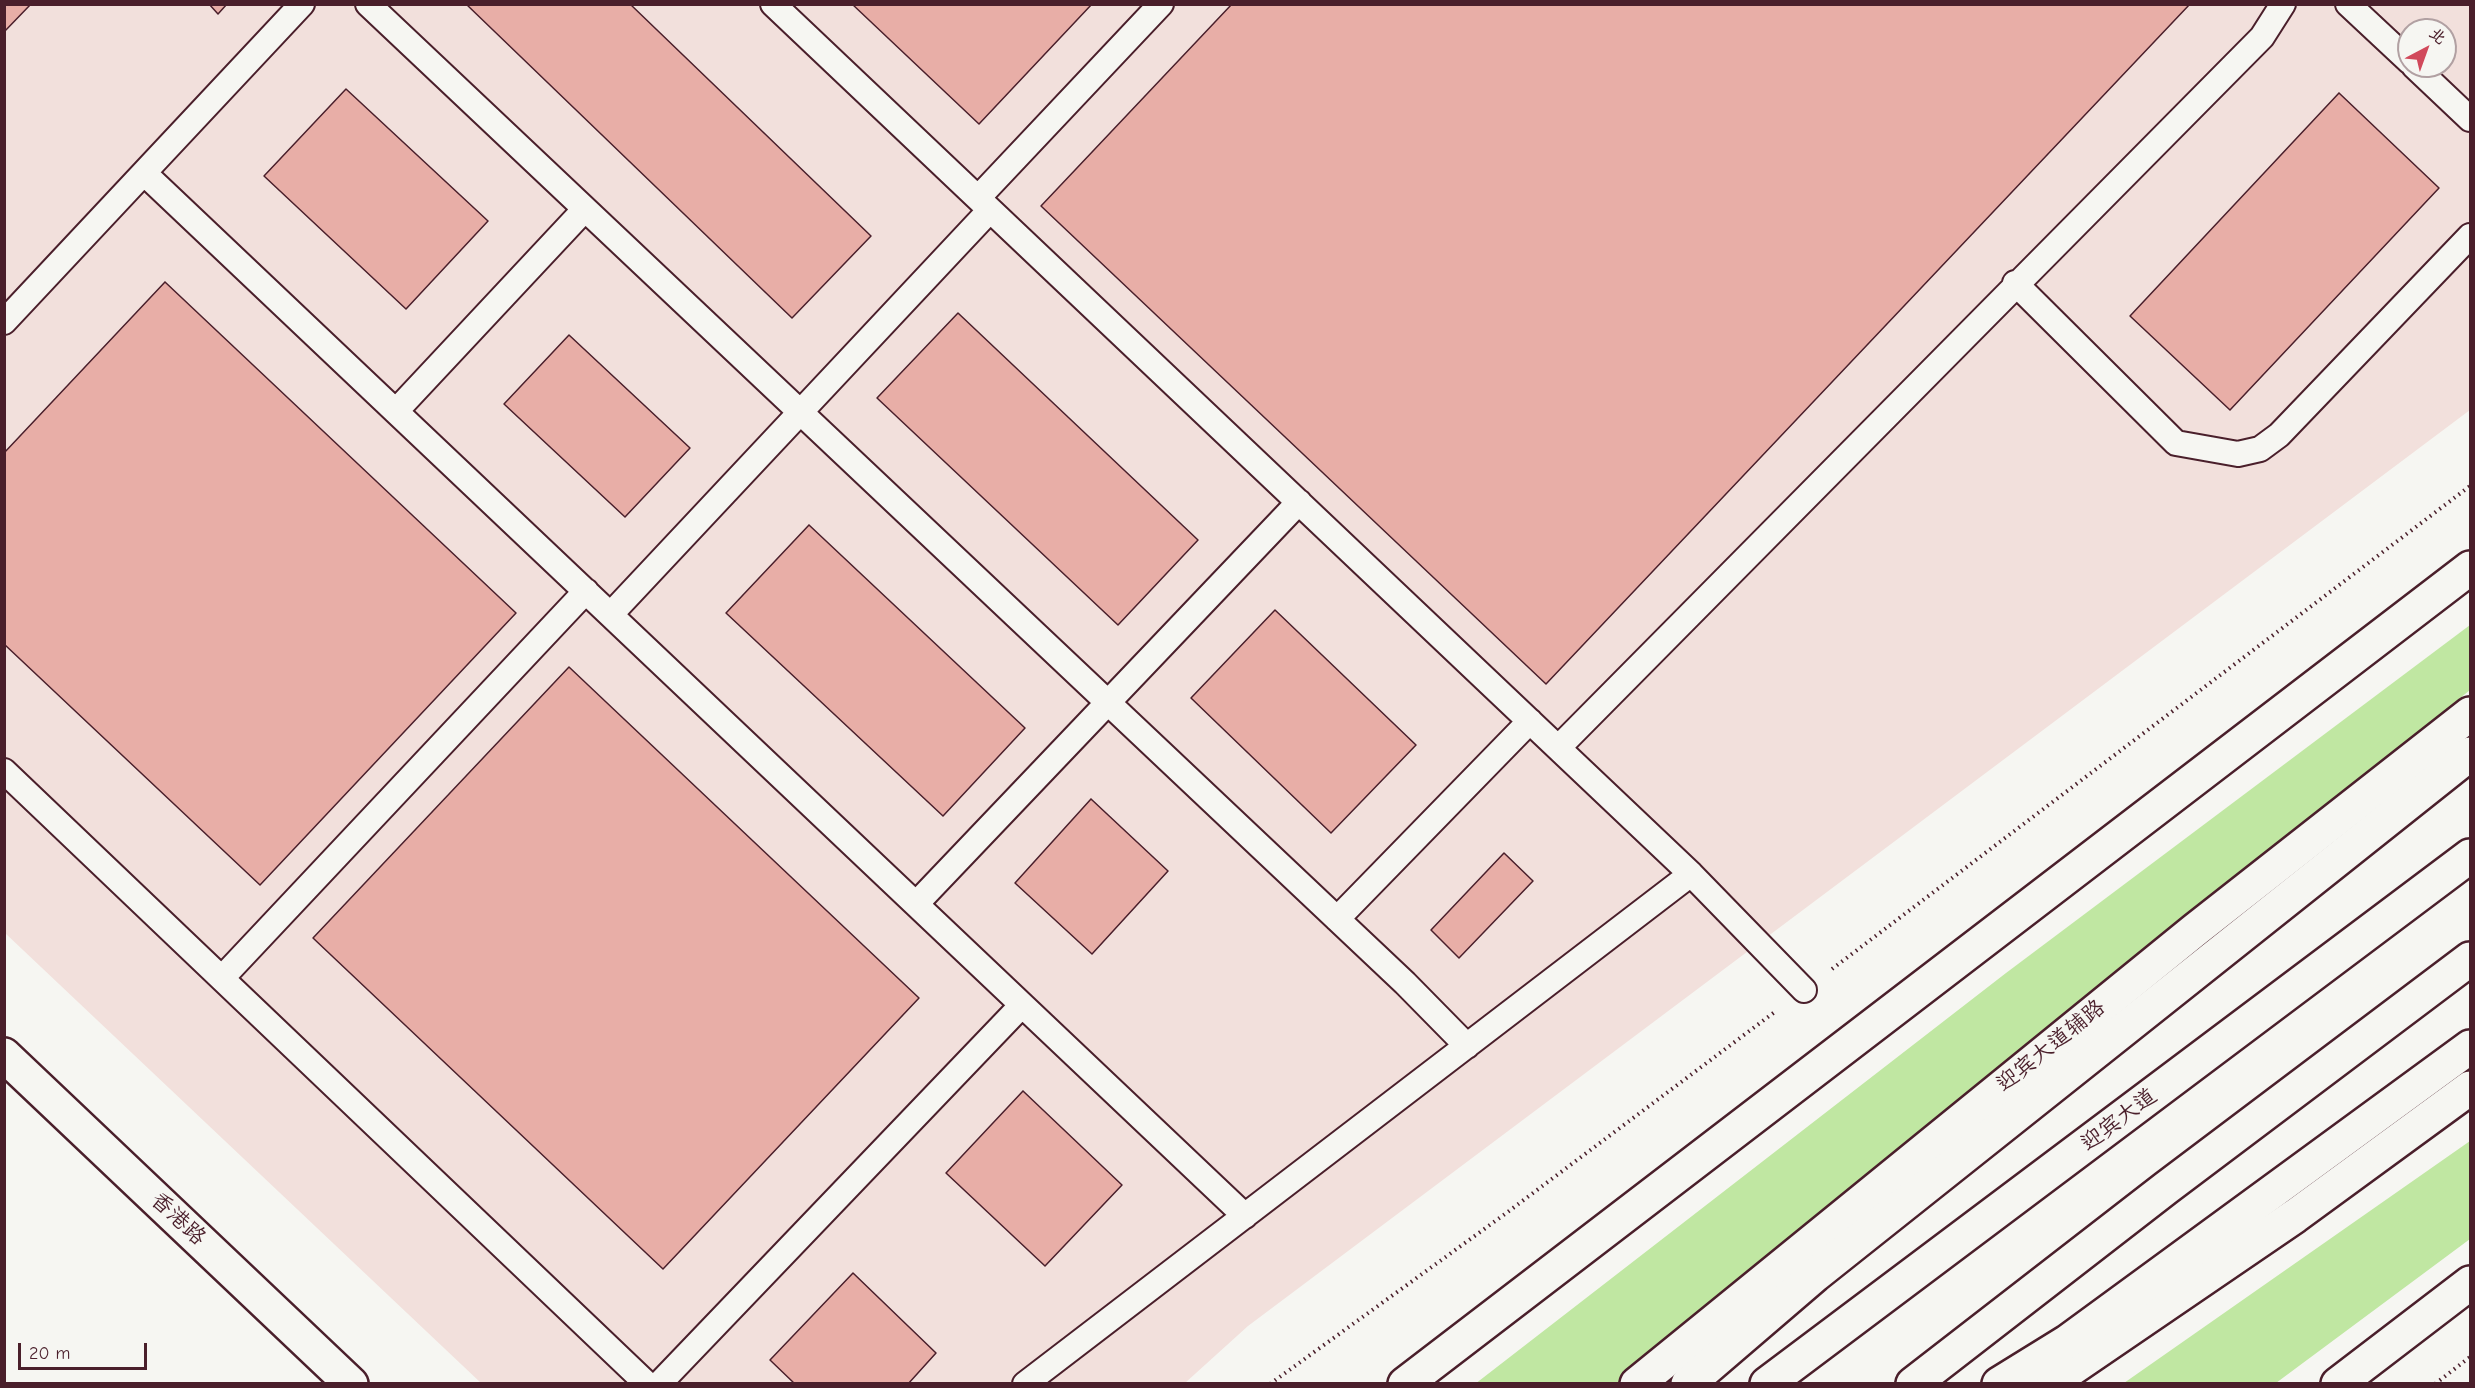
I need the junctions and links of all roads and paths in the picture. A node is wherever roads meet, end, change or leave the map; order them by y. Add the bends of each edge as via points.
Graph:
1 (302, 4) edge
2 (368, 4) edge
3 (773, 4) edge
4 (1161, 4) edge
5 (2283, 4) edge
6 (2348, 4) edge
7 (2397, 50) edge
8 (2427, 78) edge
9 (2470, 119) edge
10 (144, 173) junction
11 (984, 204) junction
12 (585, 209) junction
13 (2470, 236) edge
14 (2015, 283) junction
15 (4, 322) edge
16 (396, 411) junction
17 (800, 412) junction
18 (2470, 486) edge
19 (1299, 502) junction
20 (2470, 568) edge
21 (586, 591) junction
22 (611, 614) junction
23 (1107, 702) junction
24 (2470, 714) edge
25 (1530, 721) junction
26 (1558, 748) junction
27 (2470, 754) edge
28 (4, 771) edge
29 (2470, 856) edge
30 (1691, 874) junction
31 (916, 904) junction
32 (1337, 919) junction
33 (2470, 959) edge
34 (222, 978) junction
35 (1804, 990) junction
36 (1022, 1005) junction
37 (1467, 1046) junction
38 (2470, 1047) edge
39 (4, 1055) edge
40 (2470, 1088) edge
41 (1245, 1216) junction
42 (2470, 1283) edge
43 (2470, 1357) edge
44 (351, 1383) edge
45 (647, 1383) edge
46 (660, 1383) edge
47 (1025, 1383) edge
48 (1270, 1383) edge
49 (1406, 1383) edge
50 (1637, 1383) edge
51 (1689, 1383) edge
52 (1767, 1383) edge
53 (1913, 1383) edge
54 (1999, 1383) edge
55 (2049, 1383) edge
56 (2338, 1383) edge
57 (2435, 1383) edge

1 - 10 lane
2 - 12 lane
3 - 11 lane
4 - 11 lane
5 - 14 lane via 2262,37
6 - 7 lane
8 - 9 lane
10 - 15 lane
10 - 16 lane
11 - 17 lane
11 - 19 lane
12 - 16 lane
12 - 17 lane
13 - 14 lane via 2279,435 2260,449 2238,454 2176,443
14 - 26 lane
16 - 21 lane
17 - 22 lane
17 - 23 lane
18 - 35 path
19 - 23 lane
19 - 25 lane
20 - 49 main road
21 - 22 lane
21 - 34 lane
22 - 31 lane
23 - 31 lane
23 - 32 lane
24 - 50 main road, 迎宾大道辅路 via 2195,930
25 - 26 lane
25 - 32 lane
26 - 30 lane
27 - 51 main road via 1815,1275
28 - 34 lane
29 - 52 main road, 迎宾大道
30 - 35 lane
30 - 37 lane
31 - 36 lane
32 - 37 lane
33 - 53 main road
34 - 45 lane
35 - 48 path via 1505,1214
36 - 41 lane
36 - 46 lane
37 - 41 lane
38 - 54 main road via 2067,1342
39 - 44 main road, 香港路
40 - 55 main road via 2295,1216
41 - 47 lane
42 - 56 main road
43 - 57 path

